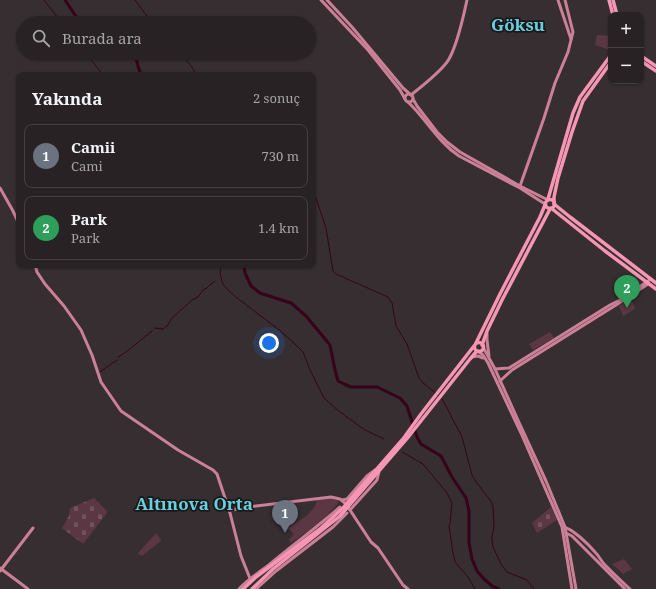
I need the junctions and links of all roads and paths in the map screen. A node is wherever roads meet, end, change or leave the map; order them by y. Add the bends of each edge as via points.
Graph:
1 (322, 0) edge
2 (327, 0) edge
3 (467, 0) edge
4 (558, 0) edge
5 (565, 0) edge
6 (609, 0) edge
7 (613, 0) edge
8 (612, 12) edge
9 (616, 12) edge
10 (571, 39) junction
11 (644, 58) edge
12 (608, 59) edge
13 (644, 63) edge
14 (608, 66) edge
15 (656, 66) edge
16 (656, 71) edge
17 (412, 96) junction
18 (405, 98) junction
19 (408, 102) junction
20 (520, 186) junction
21 (0, 188) edge
22 (548, 200) junction
23 (554, 203) junction
24 (545, 205) junction
25 (551, 208) junction
26 (16, 218) edge
27 (36, 268) edge
28 (654, 281) edge
29 (652, 286) edge
30 (487, 331) junction
31 (475, 345) junction
32 (483, 346) junction
33 (478, 351) junction
34 (472, 357) junction
35 (485, 359) junction
36 (490, 359) junction
37 (495, 369) junction
38 (500, 381) junction
39 (378, 470) junction
40 (340, 499) junction
41 (340, 507) dead end
42 (348, 509) junction
43 (229, 511) junction
44 (326, 520) junction
45 (332, 521) junction
46 (333, 527) junction
47 (33, 528) dead end
48 (564, 529) junction
49 (1, 570) edge
50 (251, 580) junction
51 (246, 586) junction
52 (254, 588) edge
53 (28, 589) edge
54 (239, 589) edge
55 (243, 589) edge
56 (408, 589) edge
57 (572, 589) edge
58 (576, 589) edge
59 (625, 589) edge
60 (630, 589) edge

1 - 18 street via 368,50
2 - 17 street
3 - 17 street via 449,59
4 - 10 street
5 - 10 street via 573,32
6 - 8 main road
7 - 9 main road
10 - 20 street
11 - 15 main road
12 - 22 main road via 580,97 573,113
13 - 16 main road
14 - 23 main road via 584,101 558,178
17 - 18 street via 407,95
17 - 19 street via 411,102
17 - 20 street via 417,106 447,142
18 - 19 street
19 - 24 street via 451,151 520,188
20 - 22 street
21 - 26 street
22 - 23 main road
22 - 24 main road
23 - 25 main road
23 - 28 main road
24 - 25 main road
24 - 31 main road
25 - 29 main road
25 - 30 main road
27 - 43 street via 45,284 81,330 101,382 121,411 178,450 213,470 217,474
28 - 29 street via 650,282
29 - 37 street via 610,305 509,368
29 - 38 street via 512,370
30 - 32 main road
30 - 36 street
31 - 32 main road via 479,342
31 - 33 main road
31 - 39 main road
32 - 33 main road
32 - 36 street
33 - 34 main road
33 - 35 street
34 - 35 street via 481,356
34 - 39 main road via 410,436
35 - 48 street
36 - 37 street
37 - 38 street
38 - 48 street via 546,481
39 - 40 street via 367,476 347,499
39 - 42 main road
40 - 42 street
40 - 43 street via 331,497
41 - 44 street
42 - 45 main road
42 - 46 street
42 - 56 street
43 - 50 street
44 - 45 street
44 - 50 street
45 - 46 street
45 - 50 main road
45 - 52 main road
46 - 52 street
47 - 49 street
48 - 57 street
48 - 58 street
48 - 59 street
48 - 60 street via 572,530 592,548 605,565
49 - 53 street
50 - 51 main road
50 - 52 main road
50 - 54 street
51 - 52 main road
51 - 55 main road

